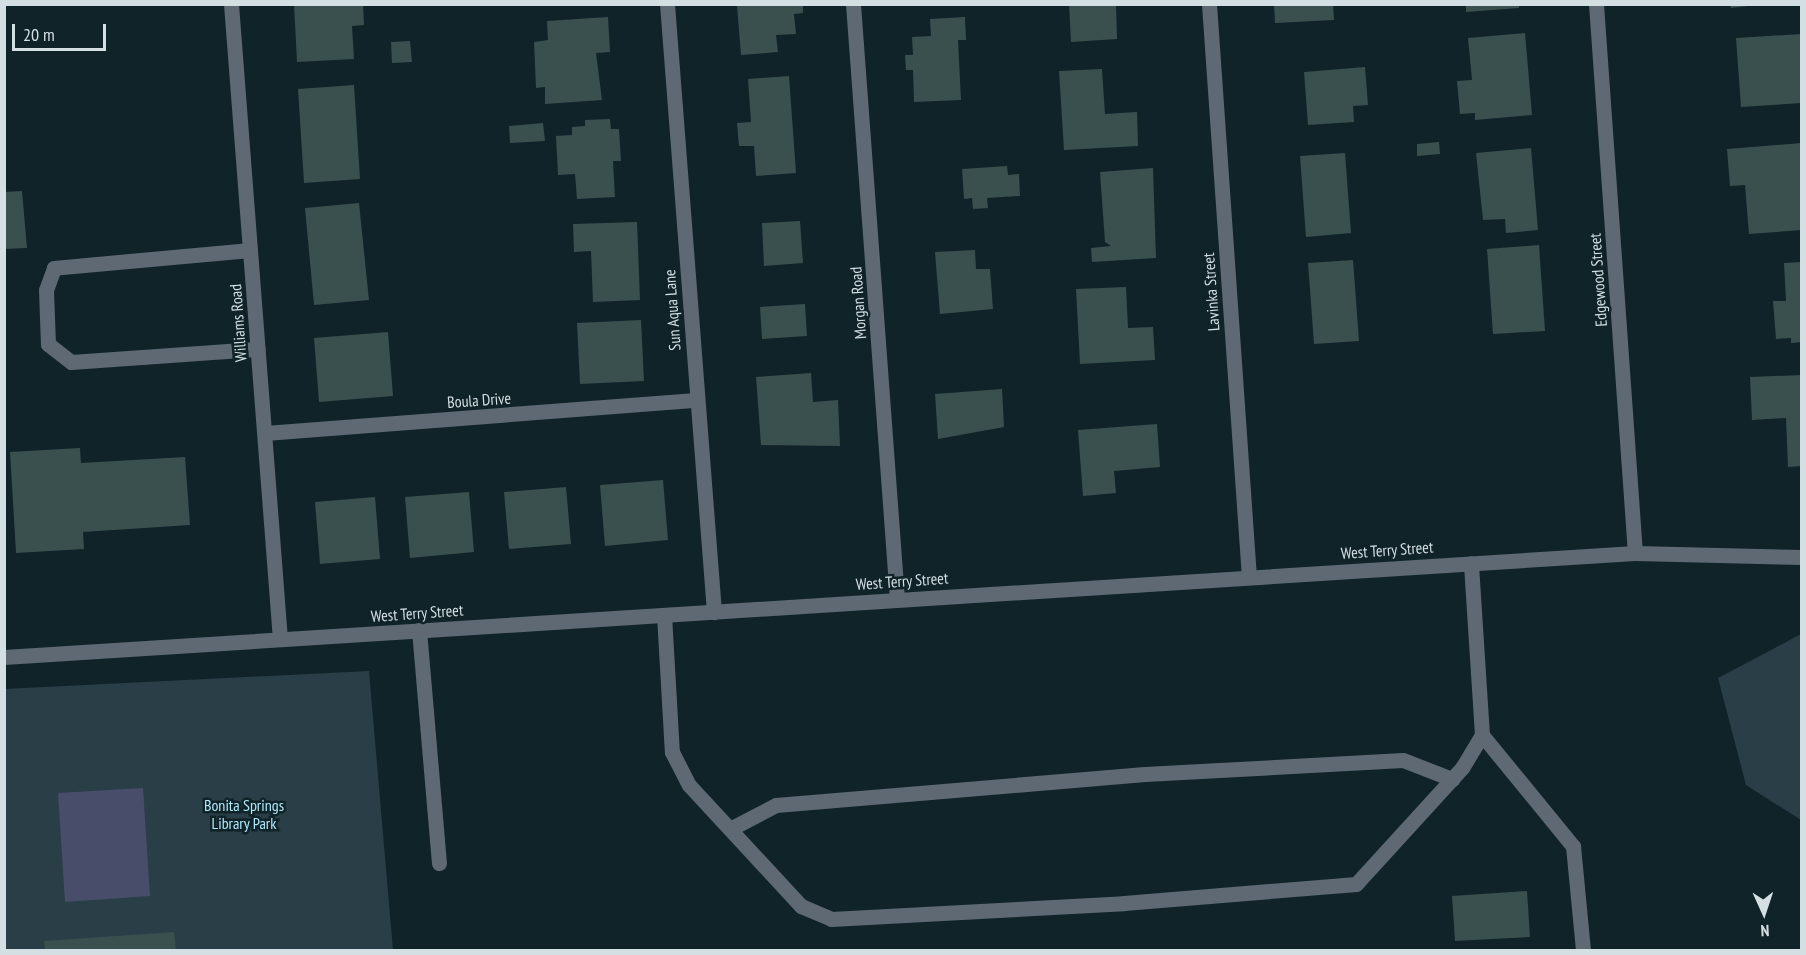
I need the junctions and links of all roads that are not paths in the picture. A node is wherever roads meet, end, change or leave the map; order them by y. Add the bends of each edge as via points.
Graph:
1 (231, 4) edge
2 (667, 4) edge
3 (853, 4) edge
4 (1209, 4) edge
5 (1596, 4) edge
6 (250, 250) junction
7 (258, 348) junction
8 (696, 400) junction
9 (265, 433) junction
10 (1635, 553) junction
11 (1802, 557) edge
12 (1471, 563) junction
13 (1249, 577) junction
14 (897, 599) junction
15 (714, 612) junction
16 (664, 615) junction
17 (419, 630) junction
18 (280, 639) junction
19 (4, 657) edge
20 (1482, 735) junction
21 (1452, 779) junction
22 (730, 829) junction
23 (439, 864) dead end
24 (1583, 951) edge

1 - 6 street, Williams Road
2 - 8 street, Sun Aqua Lane
3 - 14 street, Morgan Road
4 - 13 street, Lavinka Street
5 - 10 street, Edgewood Street
6 - 7 street, Williams Road
6 - 7 street via 54,268 46,290 48,344 71,362
7 - 9 street, Williams Road
8 - 9 street, Boula Drive
8 - 15 street, Sun Aqua Lane
9 - 18 street, Williams Road
10 - 11 street, West Terry Street
10 - 12 street, West Terry Street
12 - 13 street, West Terry Street
12 - 20 street
13 - 14 street, West Terry Street
14 - 15 street, West Terry Street
15 - 16 street, West Terry Street
16 - 17 street, West Terry Street
16 - 22 street via 672,752 689,785
17 - 18 street, West Terry Street
17 - 23 street
18 - 19 street, West Terry Street
20 - 21 street
20 - 24 street via 1573,846
21 - 22 street via 1404,760 1145,774 776,805
21 - 22 street via 1356,884 1313,890 831,920 801,906

